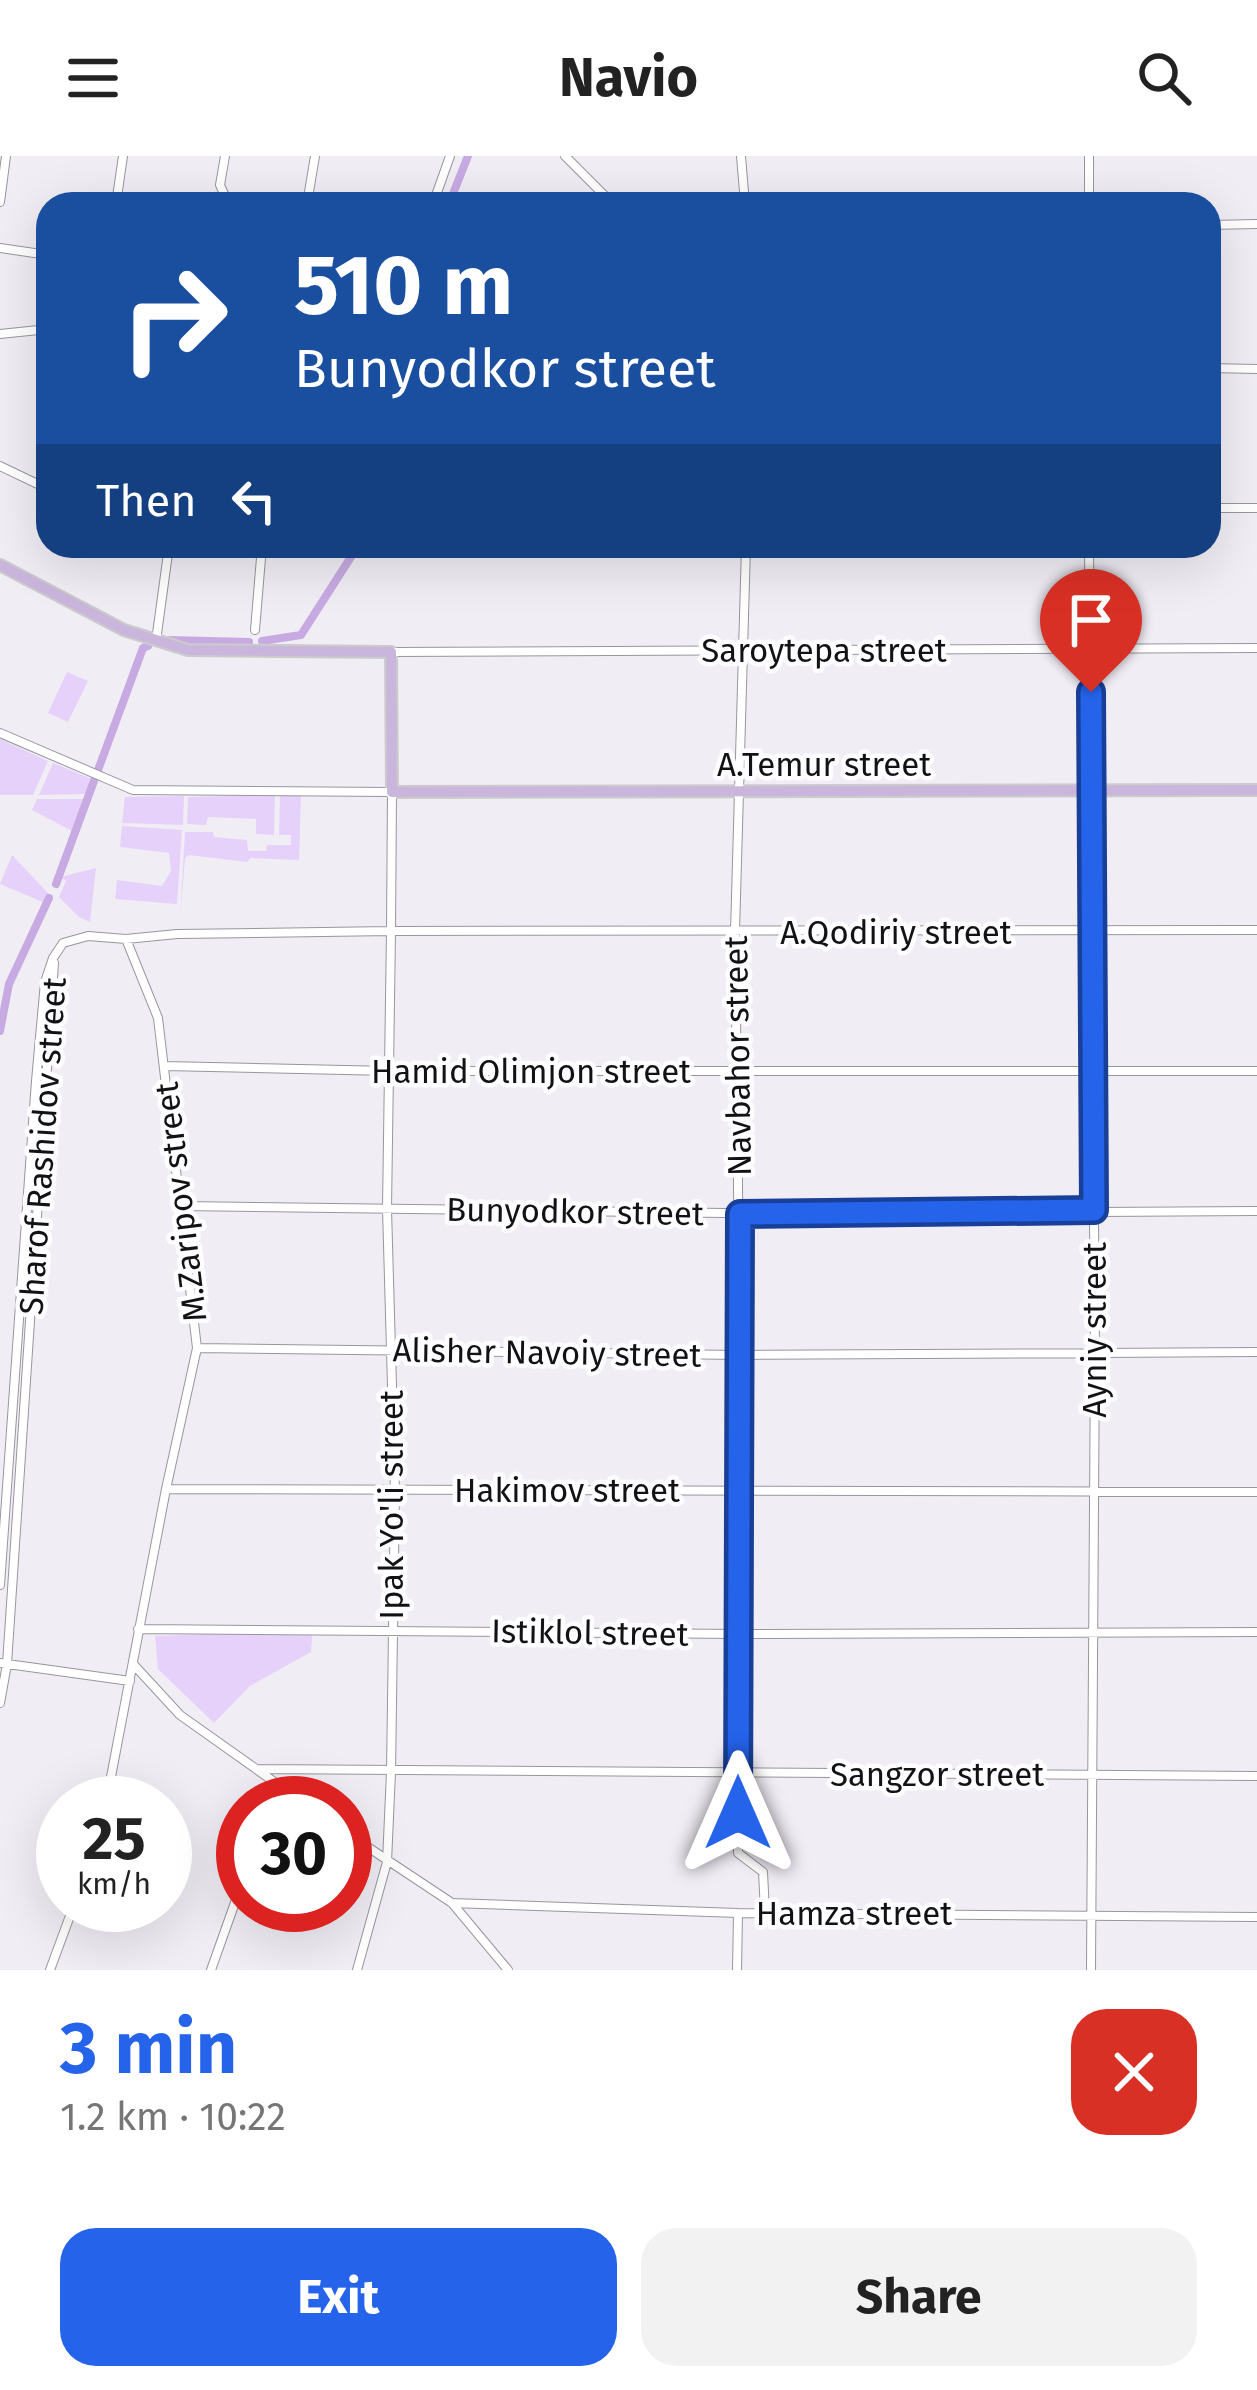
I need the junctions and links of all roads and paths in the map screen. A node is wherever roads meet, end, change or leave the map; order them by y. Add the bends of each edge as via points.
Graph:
1 (6, 156) edge
2 (123, 156) edge
3 (225, 156) edge
4 (315, 156) edge
5 (449, 156) edge
6 (565, 156) edge
7 (741, 156) edge
8 (1089, 156) edge
9 (118, 192) edge
10 (223, 192) edge
11 (309, 192) edge
12 (437, 192) edge
13 (601, 192) edge
14 (744, 192) edge
15 (1089, 192) edge
16 (0, 202) edge
17 (1257, 224) edge
18 (1221, 225) edge
19 (0, 248) edge
20 (36, 253) edge
21 (36, 330) edge
22 (0, 334) edge
23 (1221, 368) edge
24 (1257, 369) edge
25 (0, 466) edge
26 (36, 483) edge
27 (1221, 508) edge
28 (1257, 508) edge
29 (167, 558) edge
30 (261, 558) edge
31 (746, 558) edge
32 (1089, 558) edge
33 (0, 566) edge
34 (255, 630) dead end
35 (156, 642) junction
36 (1090, 647) junction
37 (1257, 648) edge
38 (746, 651) junction
39 (391, 652) junction
40 (0, 733) edge
41 (1257, 790) edge
42 (738, 791) junction
43 (1093, 791) junction
44 (392, 792) junction
45 (1257, 930) edge
46 (392, 931) junction
47 (735, 932) junction
48 (1092, 932) junction
49 (126, 939) junction
50 (53, 958) junction
51 (165, 1066) junction
52 (390, 1071) junction
53 (739, 1071) junction
54 (1257, 1071) edge
55 (1092, 1073) junction
56 (182, 1205) junction
57 (387, 1209) junction
58 (1094, 1210) junction
59 (1257, 1210) edge
60 (740, 1214) junction
61 (197, 1348) junction
62 (389, 1349) junction
63 (1095, 1352) junction
64 (1257, 1352) edge
65 (740, 1355) junction
66 (740, 1488) junction
67 (166, 1489) junction
68 (1094, 1490) junction
69 (395, 1491) junction
70 (1257, 1492) edge
71 (0, 1585) edge
72 (139, 1629) junction
73 (392, 1629) junction
74 (1094, 1632) junction
75 (1257, 1632) edge
76 (737, 1634) junction
77 (4, 1664) edge
78 (133, 1664) junction
79 (130, 1681) junction
80 (0, 1703) edge
81 (256, 1769) junction
82 (391, 1772) junction
83 (738, 1773) junction
84 (1092, 1774) junction
85 (111, 1776) edge
86 (266, 1776) edge
87 (1257, 1776) edge
88 (372, 1851) edge
89 (387, 1862) junction
90 (452, 1903) junction
91 (765, 1912) junction
92 (738, 1913) junction
93 (1091, 1914) junction
94 (1257, 1917) edge
95 (64, 1932) edge
96 (225, 1932) edge
97 (50, 1970) edge
98 (212, 1970) edge
99 (357, 1970) edge
100 (508, 1970) edge
101 (737, 1970) edge
102 (1091, 1970) edge

1 - 16 street
2 - 9 street
3 - 10 street
4 - 11 street
5 - 12 street
6 - 13 street
7 - 14 street
8 - 15 street
17 - 18 street
19 - 20 street
21 - 22 street
23 - 24 street
25 - 26 street
27 - 28 street
29 - 35 street
30 - 34 street
31 - 38 street, Navbahor street
32 - 36 street, Ayniy street
33 - 35 main road
35 - 39 main road via 188,650
36 - 37 street, Saroytepa street
36 - 38 street, Saroytepa street
36 - 43 street, Ayniy street
38 - 39 street, Saroytepa street
38 - 42 street, Navbahor street
39 - 44 main road
40 - 44 street via 133,790
41 - 43 main road, A.Temur street
42 - 43 main road, A.Temur street
42 - 44 main road, A.Temur street
42 - 47 street, Navbahor street
43 - 48 street, Ayniy street
44 - 46 street, Ipak Yo'li street
45 - 48 street, A.Qodiriy street
46 - 47 street, A.Qodiriy street
46 - 49 street, A.Qodiriy street
46 - 52 street, Ipak Yo'li street
47 - 48 street, A.Qodiriy street
47 - 53 street, Navbahor street
48 - 55 street, Ayniy street
49 - 50 street, Sharof Rashidov street via 88,936 63,943
49 - 51 street, M.Zaripov street via 158,1018
50 - 71 street via 38,1061
50 - 77 street, Sharof Rashidov street
51 - 52 street, Hamid Olimjon street
51 - 56 street, M.Zaripov street
52 - 53 street, Hamid Olimjon street
52 - 57 street, Ipak Yo'li street
53 - 55 street, Hamid Olimjon street
53 - 60 street, Navbahor street
54 - 55 street, Hamid Olimjon street
55 - 58 street, Ayniy street
56 - 57 street, Bunyodkor street
56 - 61 street, M.Zaripov street
57 - 60 street, Bunyodkor street
57 - 62 street, Ipak Yo'li street
58 - 59 street, Bunyodkor street
58 - 60 street, Bunyodkor street
58 - 63 street, Ayniy street
60 - 65 street, Navbahor street
61 - 62 street, Alisher Navoiy street
61 - 67 street, M.Zaripov street
62 - 65 street, Alisher Navoiy street
62 - 69 street, Ipak Yo'li street
63 - 64 street, Alisher Navoiy street
63 - 65 street, Alisher Navoiy street
63 - 68 street, Ayniy street
65 - 66 street, Navbahor street
66 - 68 street, Hakimov street
66 - 69 street, Hakimov street
66 - 76 street, Navbahor street
67 - 69 street, Hakimov street
67 - 72 street, M.Zaripov street
68 - 70 street, Hakimov street
68 - 74 street, Ayniy street
69 - 73 street, Ipak Yo'li street
72 - 73 street, Istiklol street
72 - 78 street, M.Zaripov street
73 - 76 street, Istiklol street
73 - 82 street, Ipak Yo'li street
74 - 75 street, Istiklol street
74 - 76 street, Istiklol street
74 - 84 street, Ayniy street
76 - 83 street, Navbahor street
77 - 79 street
77 - 80 street, Sharof Rashidov street
78 - 79 street, M.Zaripov street
78 - 81 street via 180,1715
79 - 85 street, M.Zaripov street
81 - 82 street, Sangzor street
81 - 86 street
82 - 83 street, Sangzor street
82 - 89 street, Ipak Yo'li street
83 - 84 street, Sangzor street
83 - 91 street, Navbahor street via 738,1853 763,1872
84 - 87 street, Sangzor street
84 - 93 street, Ayniy street
88 - 89 street
89 - 90 street
89 - 99 street, Ipak Yo'li street
90 - 92 street, Hamza street
90 - 100 street
91 - 92 street, Hamza street
91 - 93 street, Hamza street
92 - 101 street
93 - 94 street, Hamza street
93 - 102 street, Ayniy street
95 - 97 street
96 - 98 street

